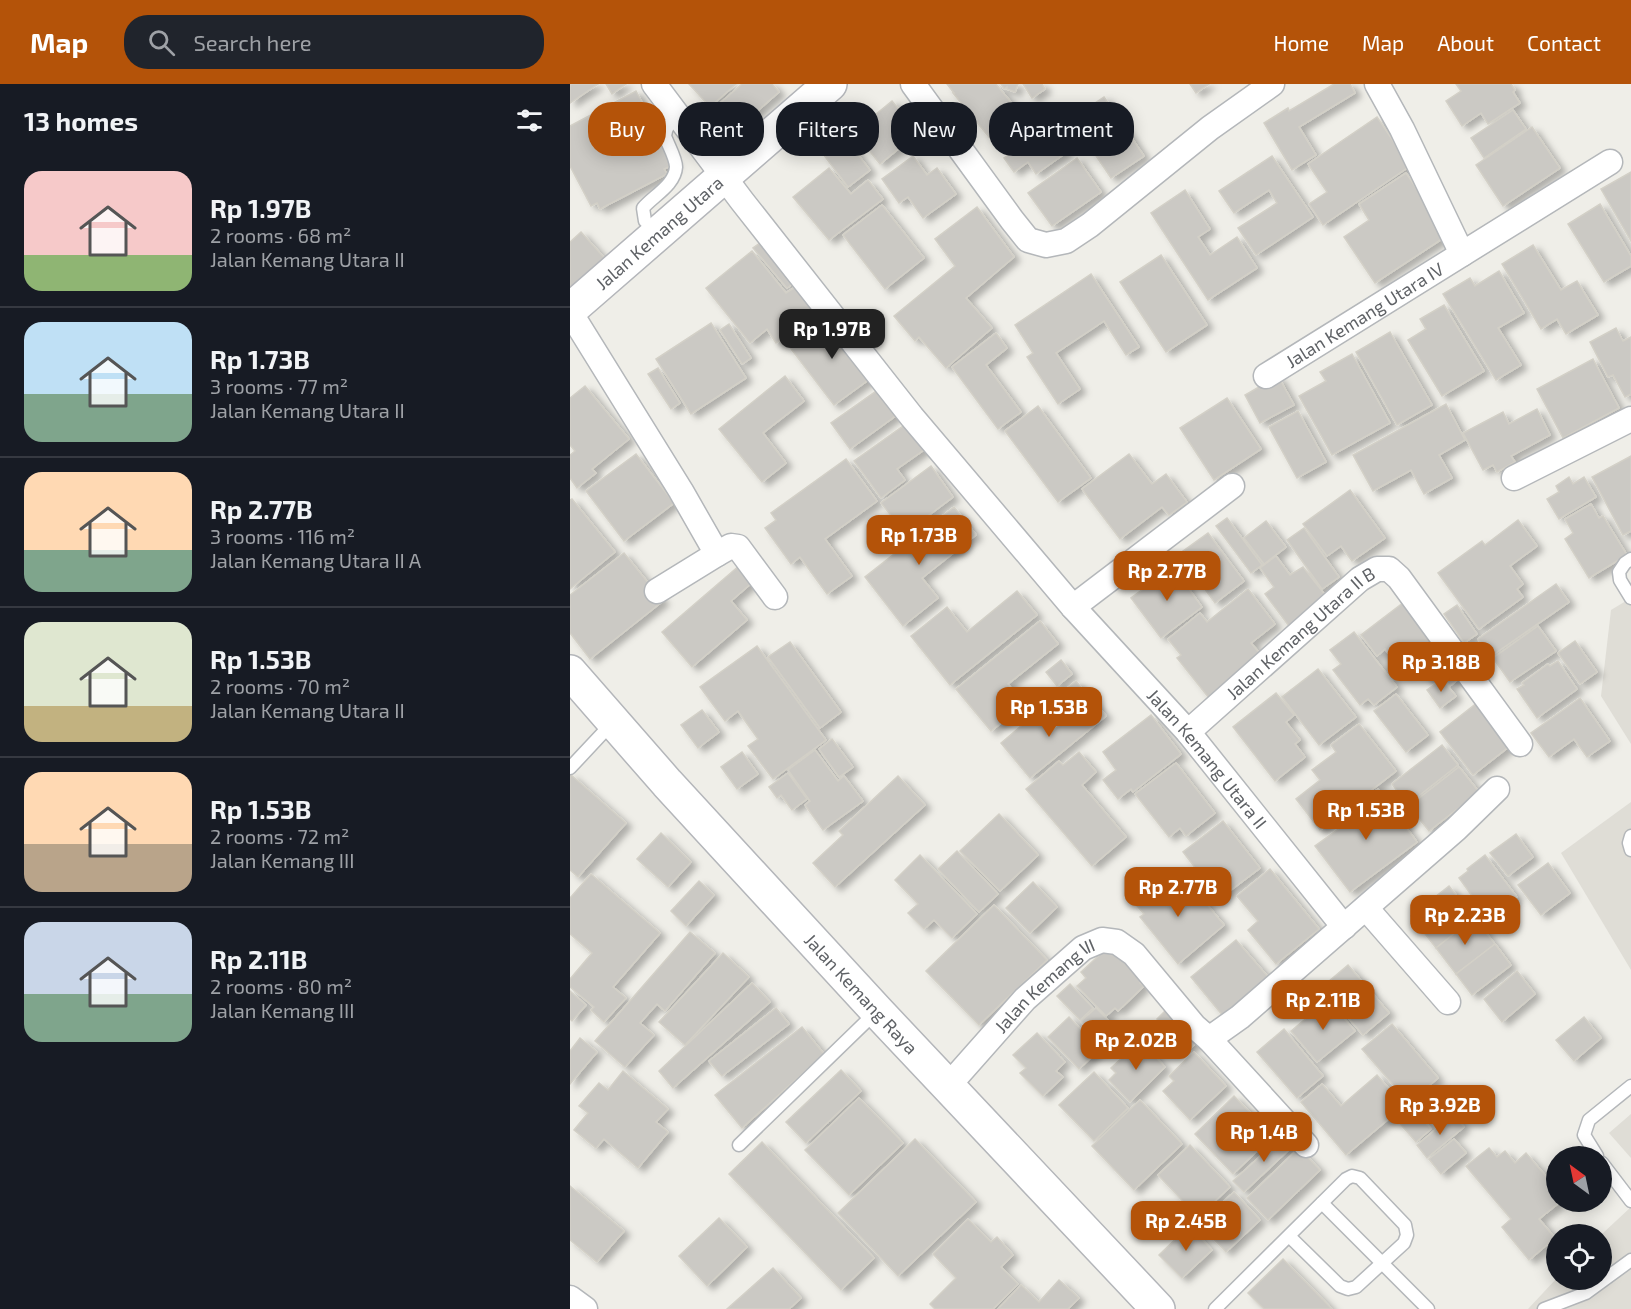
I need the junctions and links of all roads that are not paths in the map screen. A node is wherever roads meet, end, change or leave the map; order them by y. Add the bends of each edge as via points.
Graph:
1 (654, 84) edge
2 (830, 84) edge
3 (913, 84) edge
4 (1272, 84) edge
5 (1377, 84) edge
6 (678, 116) joint
7 (709, 156) edge
8 (1610, 162) dead end
9 (724, 176) junction
10 (645, 221) dead end
11 (1462, 254) junction
12 (570, 311) edge
13 (1266, 376) dead end
14 (1631, 419) edge
15 (1514, 478) dead end
16 (1232, 486) dead end
17 (717, 554) junction
18 (1631, 559) edge
19 (657, 591) dead end
20 (775, 597) dead end
21 (1631, 598) edge
22 (1073, 608) junction
23 (570, 672) edge
24 (614, 722) junction
25 (1188, 732) junction
26 (1520, 744) dead end
27 (570, 768) edge
28 (1497, 789) dead end
29 (1631, 836) edge
30 (1631, 850) edge
31 (1366, 908) junction
32 (1344, 927) junction
33 (1448, 1002) dead end
34 (877, 1011) junction
35 (1209, 1039) junction
36 (948, 1086) junction
37 (1631, 1086) edge
38 (739, 1145) dead end
39 (1306, 1145) dead end
40 (1591, 1146) edge
41 (1612, 1176) edge
42 (1631, 1201) edge
43 (1322, 1203) junction
44 (1289, 1236) junction
45 (1631, 1260) edge
46 (1383, 1263) junction
47 (570, 1298) edge
48 (585, 1309) edge
49 (1158, 1309) edge
50 (1215, 1309) edge
51 (1428, 1309) edge
52 (1544, 1309) edge

1 - 6 street, Jalan Kemang Utara II
2 - 9 street, Jalan Kemang Utara
3 - 4 street via 1028,240 1046,245 1066,242 1090,225 1210,128
5 - 11 street, Jalan Kemang Utara IV
6 - 10 lane via 665,130 676,166 674,175 643,208
7 - 9 street, Jalan Kemang Utara II
8 - 11 street, Jalan Kemang Utara IV
9 - 12 street, Jalan Kemang Utara
9 - 22 street, Jalan Kemang Utara II via 912,417
11 - 13 street, Jalan Kemang Utara IV
12 - 17 street
14 - 15 street
16 - 22 street
17 - 19 street
17 - 20 street via 731,546 738,547
18 - 21 lane via 1619,572
22 - 25 street, Jalan Kemang Utara II
23 - 24 street, Jalan Kemang Raya
24 - 27 lane
24 - 34 street, Jalan Kemang Raya
25 - 26 street, Jalan Kemang Utara II B via 1360,579 1377,569 1389,569
25 - 32 street, Jalan Kemang Utara II
28 - 31 street
29 - 30 lane
31 - 32 street
31 - 33 street
32 - 35 street
34 - 36 street, Jalan Kemang Raya
34 - 38 lane
35 - 36 street, Jalan Kemang III via 1134,954 1117,942 1102,940 1083,948 1025,999
35 - 39 street, Jalan Kemang III
36 - 49 street, Jalan Kemang Raya
37 - 40 lane via 1589,1120 1584,1135
41 - 42 lane
43 - 44 lane
43 - 46 lane
43 - 46 lane via 1346,1179 1360,1178 1405,1225 1404,1244
44 - 46 lane via 1340,1286 1348,1289 1356,1287
44 - 50 lane
45 - 52 lane via 1586,1293
46 - 51 lane
47 - 48 street

